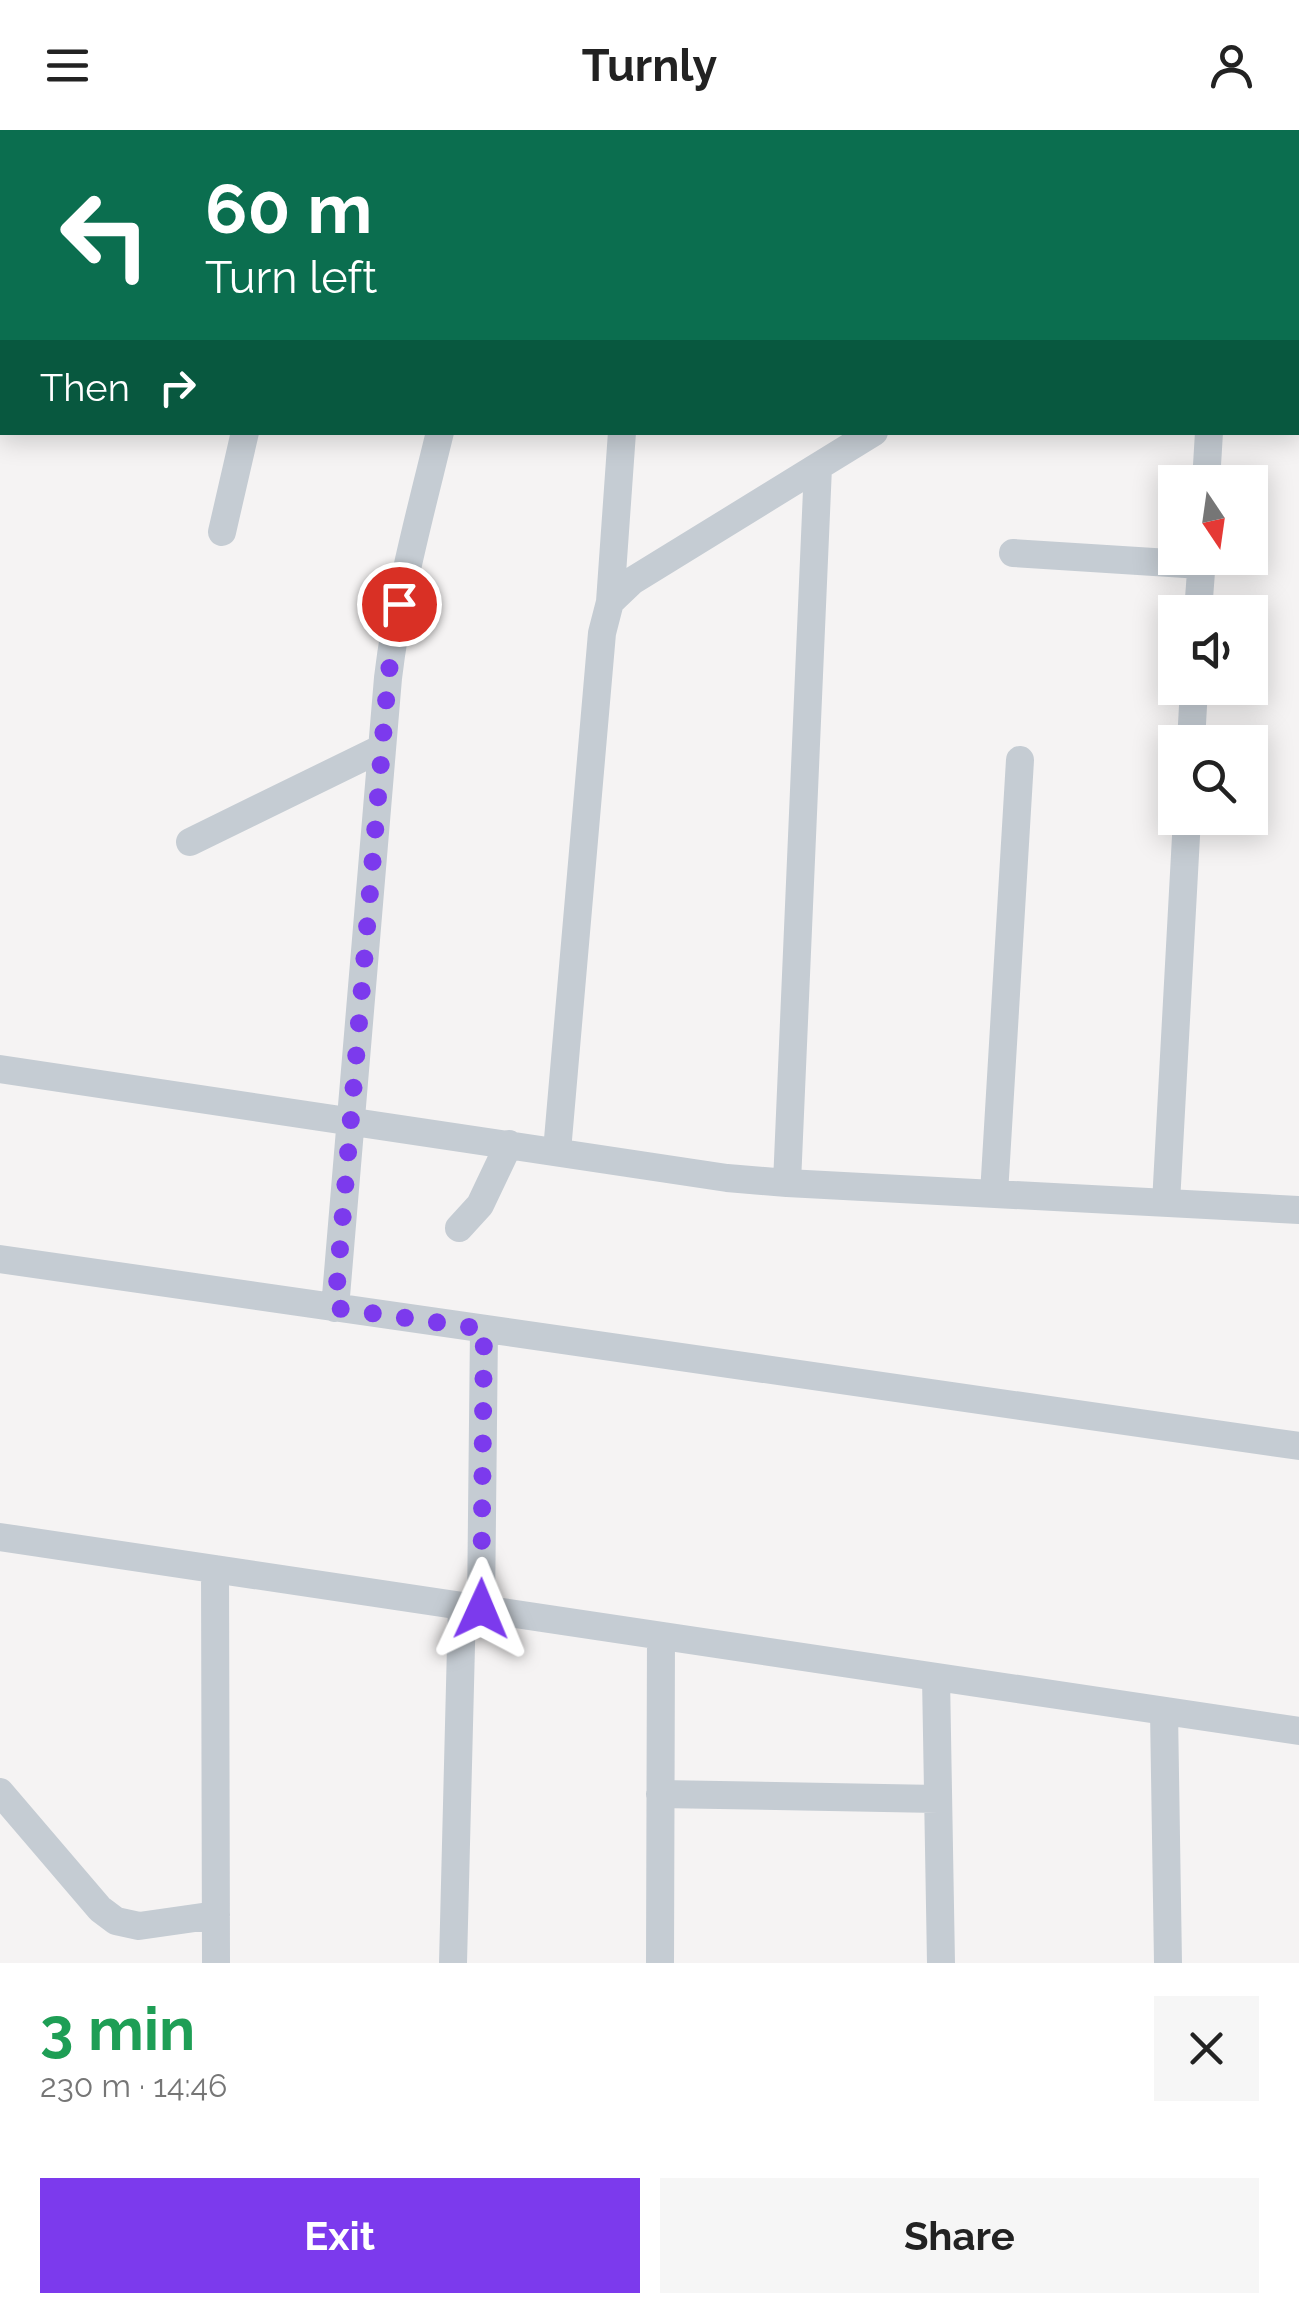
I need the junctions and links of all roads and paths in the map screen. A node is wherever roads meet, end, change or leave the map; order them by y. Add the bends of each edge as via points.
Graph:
1 (244, 435) edge
2 (439, 435) edge
3 (622, 435) edge
4 (869, 435) edge
5 (1210, 435) edge
6 (1207, 465) edge
7 (818, 467) junction
8 (222, 532) dead end
9 (1014, 553) dead end
10 (1158, 559) edge
11 (610, 602) junction
12 (382, 748) junction
13 (1020, 760) dead end
14 (1186, 835) edge
15 (190, 842) dead end
16 (0, 1069) edge
17 (350, 1120) junction
18 (509, 1144) junction
19 (557, 1151) junction
20 (787, 1184) junction
21 (994, 1194) junction
22 (1166, 1203) junction
23 (1299, 1210) edge
24 (458, 1228) dead end
25 (0, 1260) edge
26 (335, 1308) junction
27 (484, 1329) junction
28 (1299, 1446) edge
29 (0, 1537) edge
30 (216, 1570) junction
31 (472, 1607) junction
32 (661, 1636) junction
33 (936, 1677) junction
34 (1164, 1711) junction
35 (1299, 1731) edge
36 (0, 1792) edge
37 (660, 1794) junction
38 (938, 1799) junction
39 (216, 1915) junction
40 (1168, 1962) edge
41 (216, 1963) edge
42 (453, 1963) edge
43 (660, 1963) edge
44 (941, 1963) edge
45 (1177, 1963) edge

1 - 8 street
2 - 12 street via 394,627
3 - 11 street
4 - 7 street
5 - 6 street
7 - 11 street via 632,581
7 - 20 street
9 - 10 street
11 - 19 street
12 - 15 street
12 - 17 street
13 - 21 street
14 - 22 street
16 - 17 street
17 - 18 street
17 - 26 street
18 - 19 street
18 - 24 street via 480,1205
19 - 20 street
20 - 21 street
21 - 22 street
22 - 23 street
25 - 26 street
26 - 27 street
27 - 28 street
27 - 31 street
29 - 30 street
30 - 31 street
30 - 39 street
31 - 32 street
31 - 42 street
32 - 33 street
32 - 37 street
33 - 34 street
33 - 38 street
34 - 35 street
34 - 40 street
36 - 39 street via 116,1921 138,1926
37 - 38 street
37 - 43 street
38 - 44 street
39 - 41 street
40 - 45 street

